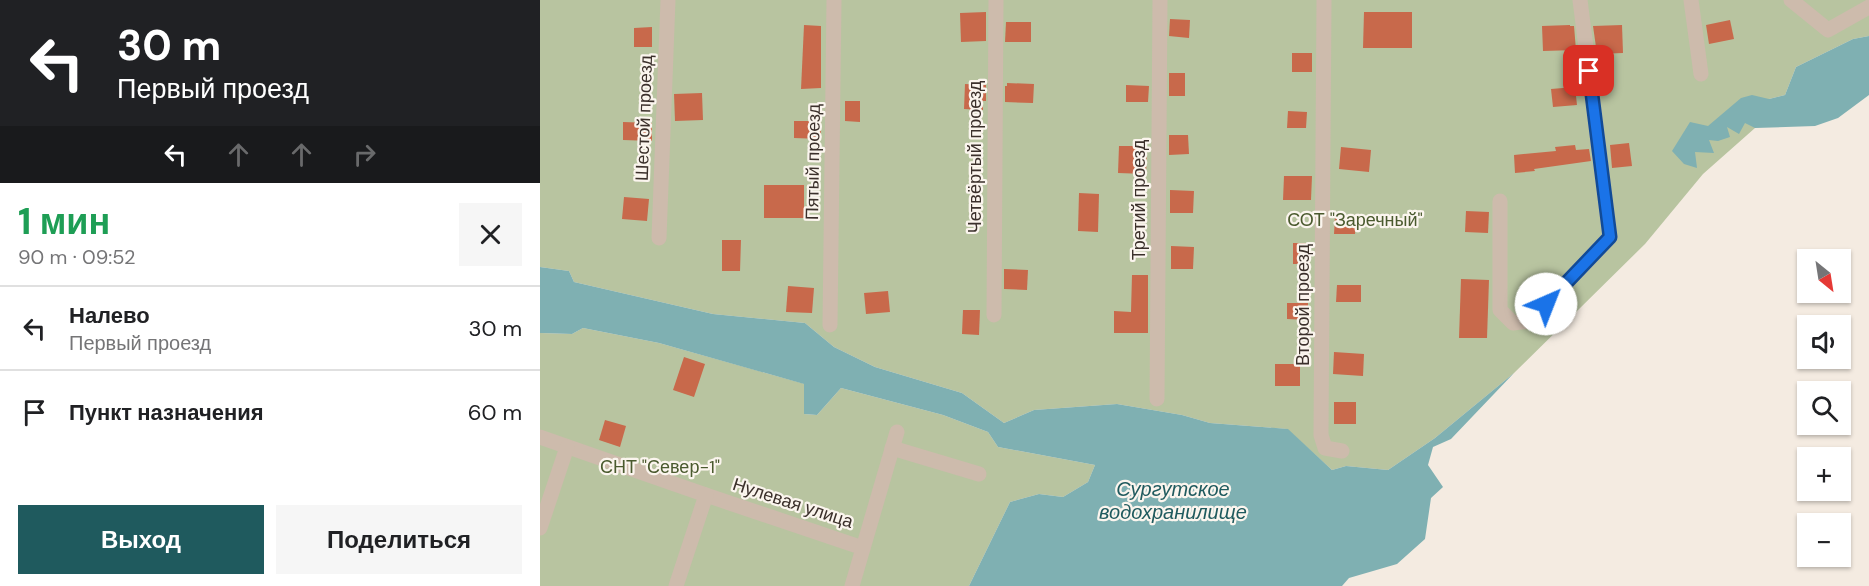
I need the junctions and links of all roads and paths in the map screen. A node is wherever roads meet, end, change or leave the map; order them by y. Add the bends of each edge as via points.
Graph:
1 (668, 0) edge
2 (834, 0) edge
3 (996, 0) edge
4 (1160, 0) edge
5 (1324, 0) edge
6 (1580, 0) edge
7 (1691, 0) edge
8 (1791, 0) edge
9 (1869, 7) edge
10 (1701, 74) dead end
11 (1500, 201) dead end
12 (659, 238) dead end
13 (994, 315) dead end
14 (830, 325) dead end
15 (1157, 399) dead end
16 (897, 432) dead end
17 (540, 437) edge
18 (567, 447) junction
19 (892, 448) junction
20 (1342, 451) dead end
21 (979, 474) dead end
22 (706, 495) junction
23 (540, 528) edge
24 (863, 548) junction
25 (676, 586) edge
26 (852, 586) edge

1 - 12 street, Шестой проезд
2 - 14 street, Пятый проезд
3 - 13 street, Четвёртый проезд
4 - 15 street, Третий проезд
5 - 20 street, Второй проезд via 1322,435 1325,448
6 - 11 street via 1610,237 1530,321 1513,323 1500,310
7 - 10 street
8 - 9 street via 1828,30
16 - 19 street
17 - 18 street, Нулевая улица
18 - 22 street, Нулевая улица
18 - 23 street
19 - 21 street
19 - 24 street
22 - 24 street, Нулевая улица
22 - 25 street
24 - 26 street

